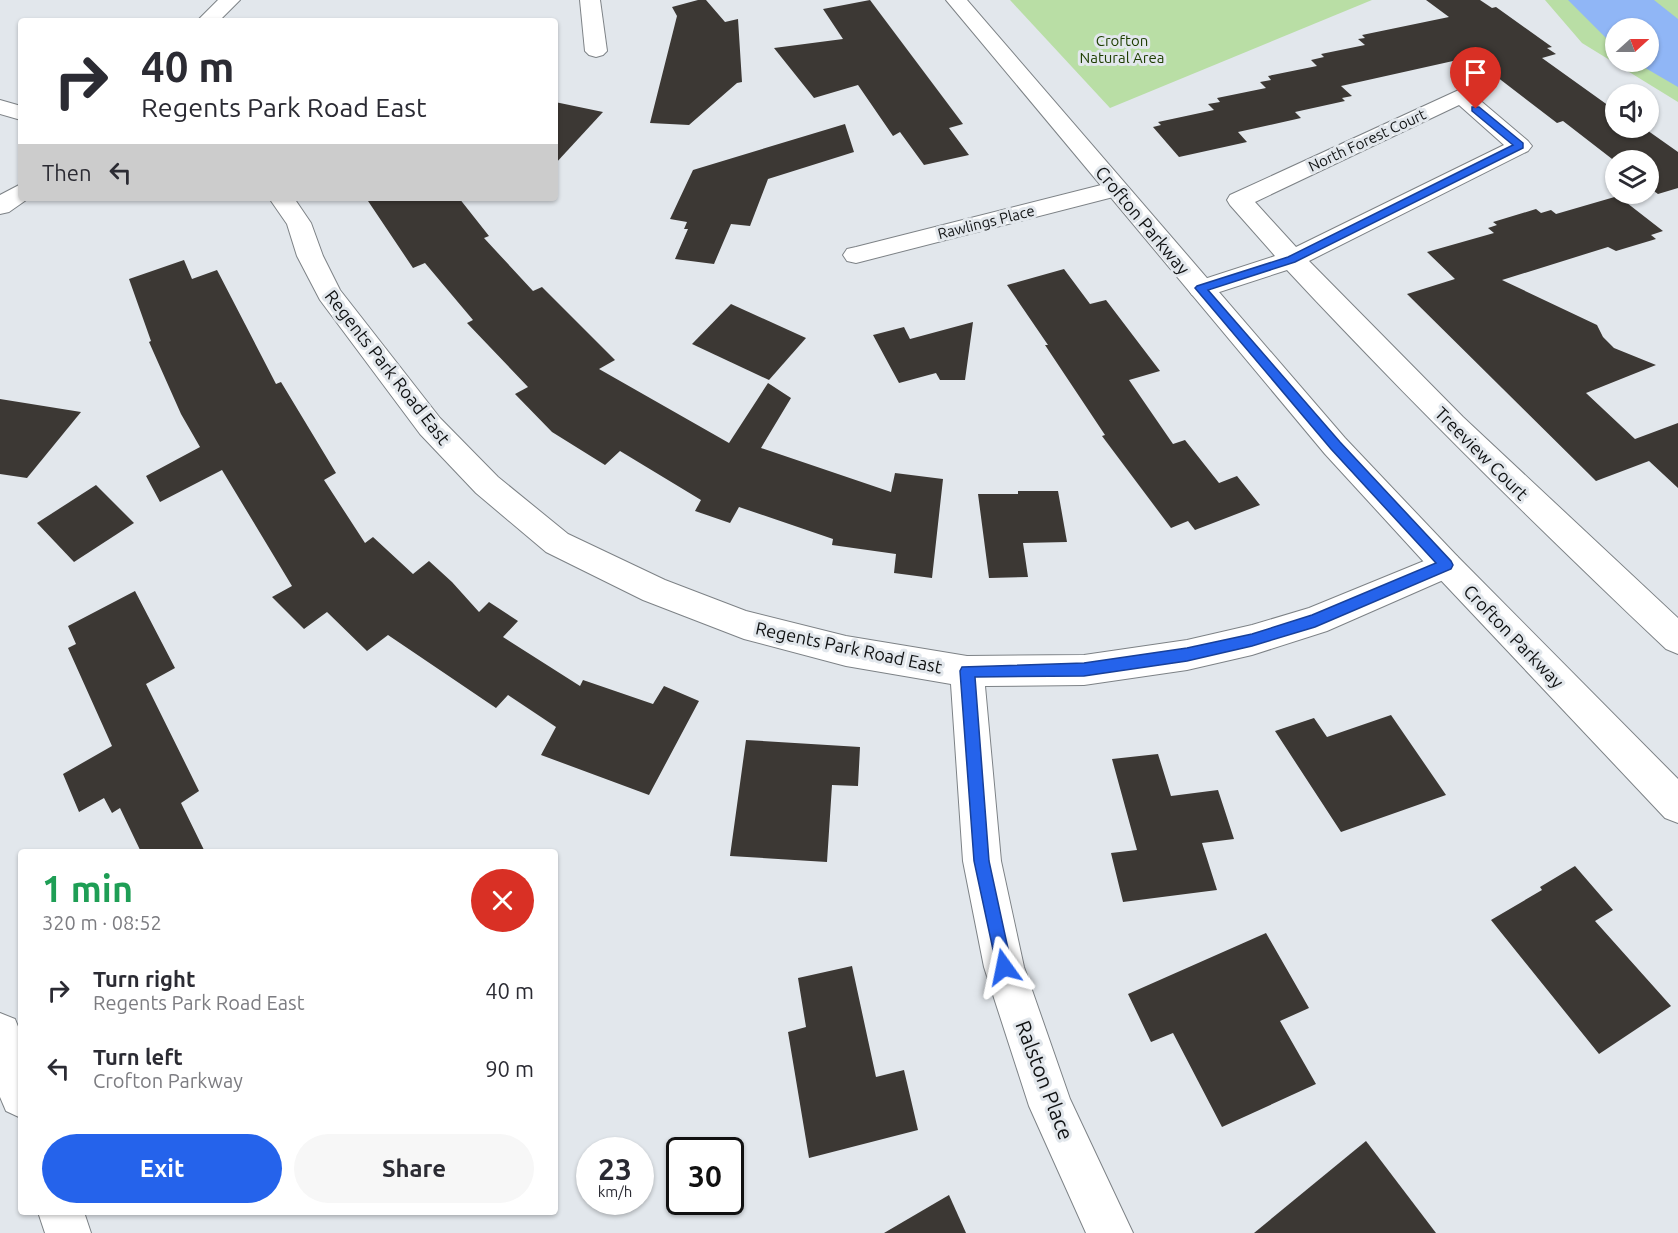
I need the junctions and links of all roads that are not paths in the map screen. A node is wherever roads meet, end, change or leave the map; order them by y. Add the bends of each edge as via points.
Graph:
1 (230, 0) edge
2 (590, 0) edge
3 (956, 0) edge
4 (210, 18) edge
5 (596, 51) dead end
6 (0, 107) edge
7 (18, 112) edge
8 (1117, 189) junction
9 (18, 194) edge
10 (283, 201) edge
11 (0, 206) edge
12 (856, 255) dead end
13 (1292, 259) junction
14 (1201, 288) junction
15 (1446, 565) junction
16 (1678, 639) edge
17 (967, 671) junction
18 (1678, 805) edge
19 (2, 1050) edge
20 (18, 1089) edge
21 (62, 1215) edge
22 (68, 1233) edge
23 (1110, 1233) edge

1 - 4 street
2 - 5 street
3 - 8 street, Crofton Parkway
6 - 7 street
8 - 12 street, Rawlings Place
8 - 14 street, Crofton Parkway
9 - 11 street
10 - 17 street, Regents Park Road East via 299,223 329,294 430,426 486,485 557,543 654,590 744,625 846,651
13 - 13 street, North Forest Court via 1406,202 1520,146 1461,96 1239,200
13 - 14 street, North Forest Court
13 - 16 street, Treeview Court via 1493,466
14 - 15 street, Crofton Parkway via 1335,446
15 - 17 street, Regents Park Road East via 1315,621 1187,655 1084,669
15 - 18 street, Crofton Parkway
17 - 23 street, Ralston Place via 982,861 1004,967 1051,1106
19 - 20 street
21 - 22 street

